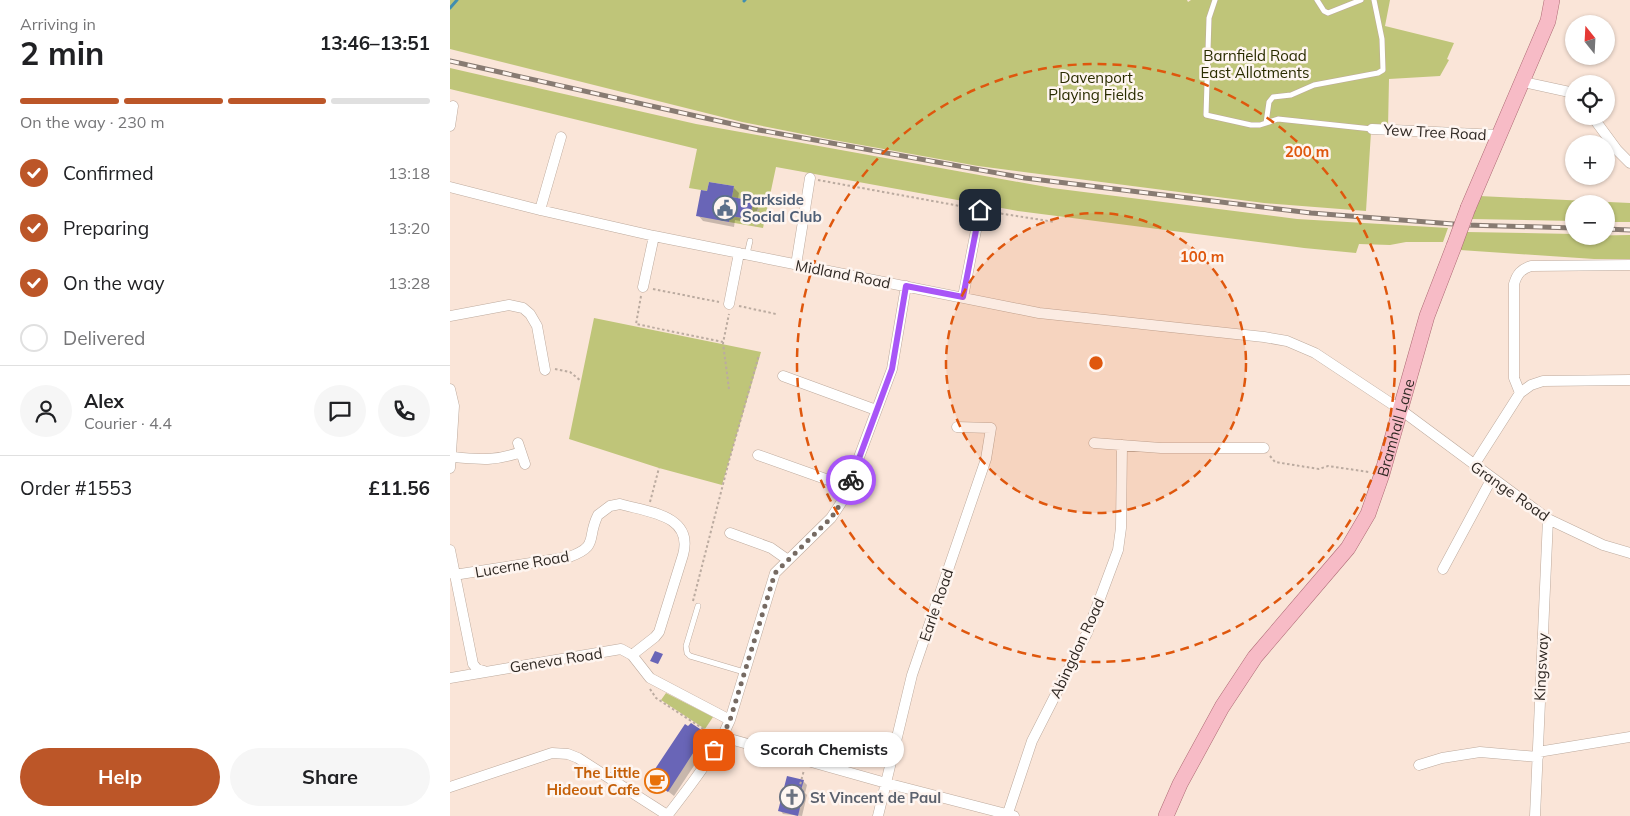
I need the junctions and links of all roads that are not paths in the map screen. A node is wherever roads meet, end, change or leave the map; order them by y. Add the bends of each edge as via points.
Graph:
1 (1215, 0) edge
2 (1317, 0) edge
3 (1361, 0) edge
4 (1374, 0) edge
5 (1552, 0) edge
6 (1523, 82) junction
7 (1565, 91) edge
8 (453, 106) dead end
9 (1266, 123) junction
10 (1599, 125) edge
11 (450, 126) edge
12 (1372, 129) joint
13 (1498, 135) junction
14 (561, 137) dead end
15 (1630, 163) edge
16 (810, 178) road end
17 (450, 187) edge
18 (540, 210) junction
19 (980, 210) road end
20 (654, 236) junction
21 (750, 241) dead end
22 (743, 254) junction
23 (796, 265) junction
24 (1630, 265) edge
25 (906, 286) junction
26 (643, 287) road end
27 (963, 297) junction
28 (730, 304) road end
29 (450, 316) edge
30 (545, 370) road end
31 (783, 376) dead end
32 (1630, 380) edge
33 (450, 389) edge
34 (1520, 393) junction
35 (876, 410) junction
36 (1401, 410) junction
37 (957, 427) dead end
38 (1094, 443) dead end
39 (1122, 445) junction
40 (1264, 448) road end
41 (758, 455) dead end
42 (451, 457) edge
43 (525, 464) dead end
44 (1474, 465) junction
45 (450, 468) edge
46 (1492, 478) junction
47 (848, 487) junction
48 (1548, 519) junction
49 (730, 533) dead end
50 (450, 550) edge
51 (1630, 554) edge
52 (788, 560) junction
53 (1443, 569) dead end
54 (454, 575) junction
55 (698, 606) road end
56 (632, 655) junction
57 (485, 672) junction
58 (744, 672) junction
59 (450, 678) edge
60 (730, 720) junction
61 (722, 737) junction
62 (1630, 737) edge
63 (1538, 754) junction
64 (1419, 765) dead end
65 (886, 783) junction
66 (450, 786) edge
67 (1010, 815) edge
68 (667, 816) edge
69 (878, 816) edge
70 (1166, 816) edge
71 (1535, 816) edge

1 - 9 lane via 1209,18 1206,115 1251,125
2 - 3 lane via 1328,13
4 - 9 lane via 1382,39 1383,70 1273,98 1269,102
5 - 6 main road, Bramhall Lane via 1548,21
6 - 7 street
6 - 13 main road, Bramhall Lane
8 - 11 street
9 - 12 lane via 1278,119
10 - 15 street
12 - 13 street, Yew Tree Road
13 - 36 main road, Bramhall Lane, bridge via 1427,316
14 - 18 street
16 - 23 street
17 - 18 street, Midland Road
18 - 20 street, Midland Road
19 - 27 street
20 - 22 street, Midland Road
20 - 26 street
21 - 22 lane
22 - 23 street, Midland Road
22 - 28 street
23 - 25 street, Midland Road
24 - 34 street via 1531,266 1516,276 1514,378
25 - 27 street, Midland Road
25 - 35 street via 892,369
27 - 36 street, Midland Road via 1039,313 1287,341 1315,353
29 - 30 street via 509,305 523,308 537,326
31 - 35 street
32 - 34 street via 1543,381
33 - 42 street via 454,406
34 - 44 street
35 - 47 street
36 - 44 street, Grange Road
36 - 70 main road, Bramhall Lane via 1368,514 1348,548 1255,657 1222,707
37 - 65 street, Earle Road via 991,428 990,440 912,675
38 - 39 street
39 - 40 street
39 - 67 street, Abingdon Road via 1118,550 1087,633 1032,741
41 - 47 street
42 - 43 street via 488,460 505,457 520,447
42 - 45 street
44 - 46 street, Grange Road
46 - 48 street, Grange Road
46 - 53 street
47 - 52 street via 831,518
48 - 51 street, Grange Road
48 - 63 street, Kingsway
49 - 52 street via 771,548
50 - 54 street
52 - 58 street via 775,573
54 - 56 street, Lucerne Road via 569,557 581,552 591,542 596,518 610,506 620,504 672,520 684,534 685,548 659,632
54 - 57 street via 473,664
55 - 58 lane via 686,646 688,654
56 - 57 street, Geneva Road via 619,649
56 - 60 street via 647,675
57 - 59 street, Geneva Road
58 - 60 street
60 - 61 street
61 - 65 street via 790,752 806,760
61 - 68 street via 698,776
62 - 63 street
63 - 64 street via 1480,752
63 - 71 street, Kingsway
65 - 67 street
65 - 69 street, Earle Road
66 - 68 street via 552,753 568,754 596,768

